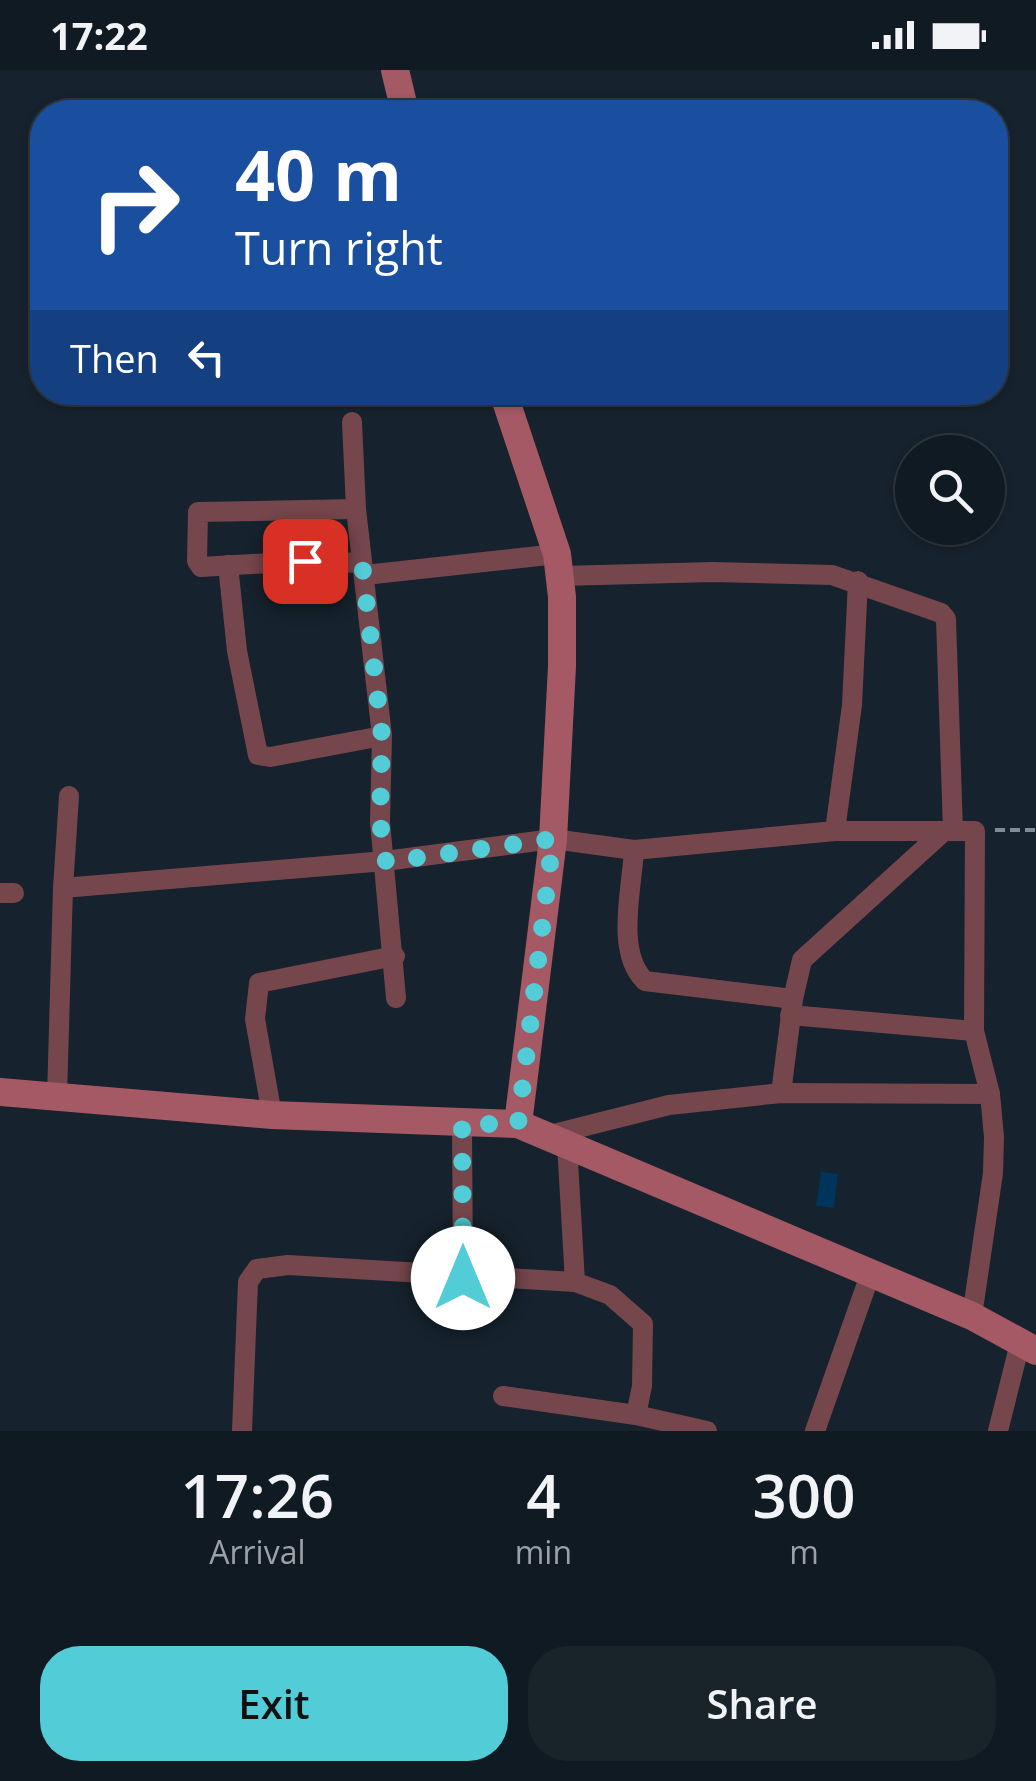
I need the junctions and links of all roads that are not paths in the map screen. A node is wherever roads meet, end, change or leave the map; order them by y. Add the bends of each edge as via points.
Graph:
1 (395, 70) edge
2 (403, 100) edge
3 (507, 405) edge
4 (352, 422) dead end
5 (356, 508) junction
6 (228, 565) junction
7 (559, 565) junction
8 (363, 569) junction
9 (858, 581) junction
10 (382, 736) junction
11 (69, 796) dead end
12 (949, 831) junction
13 (835, 832) junction
14 (553, 839) junction
15 (634, 850) junction
16 (386, 862) junction
17 (63, 888) junction
18 (395, 956) junction
19 (396, 998) dead end
20 (792, 1007) junction
21 (974, 1031) junction
22 (0, 1092) edge
23 (781, 1093) junction
24 (990, 1094) junction
25 (57, 1097) junction
26 (272, 1115) junction
27 (462, 1124) junction
28 (518, 1124) junction
29 (556, 1140) junction
30 (871, 1272) junction
31 (463, 1278) junction
32 (575, 1282) junction
33 (972, 1316) junction
34 (1028, 1347) edge
35 (502, 1396) dead end
36 (636, 1415) junction
37 (242, 1431) edge
38 (707, 1431) edge
39 (815, 1431) edge
40 (998, 1431) edge

1 - 2 main road
3 - 7 main road
4 - 5 street
5 - 6 street via 197,512 198,565
5 - 8 street
6 - 8 street
6 - 10 street via 258,755
7 - 8 street
7 - 9 street
7 - 14 main road via 562,666
8 - 10 street
9 - 12 street via 946,619
9 - 13 street via 852,705
10 - 16 street
11 - 17 street
12 - 13 street
12 - 20 street via 806,955
12 - 21 street via 975,830
13 - 15 street
14 - 15 street
14 - 16 street
14 - 28 main road
15 - 20 street via 628,944 634,970 645,981
16 - 17 street
16 - 18 street
17 - 25 street
18 - 19 street
18 - 26 street via 259,983 255,1019
20 - 21 street
20 - 23 street
21 - 24 street
22 - 25 main road
23 - 24 street
23 - 29 street via 669,1104
24 - 33 street via 993,1173
25 - 26 main road
26 - 27 main road
27 - 28 main road
27 - 31 street
28 - 29 main road
29 - 30 main road
29 - 32 street
30 - 33 main road
30 - 39 street
31 - 32 street
31 - 37 street via 288,1264 258,1269 248,1282
32 - 36 street via 610,1294 643,1324
33 - 34 main road
34 - 40 street
35 - 36 street
36 - 38 street

